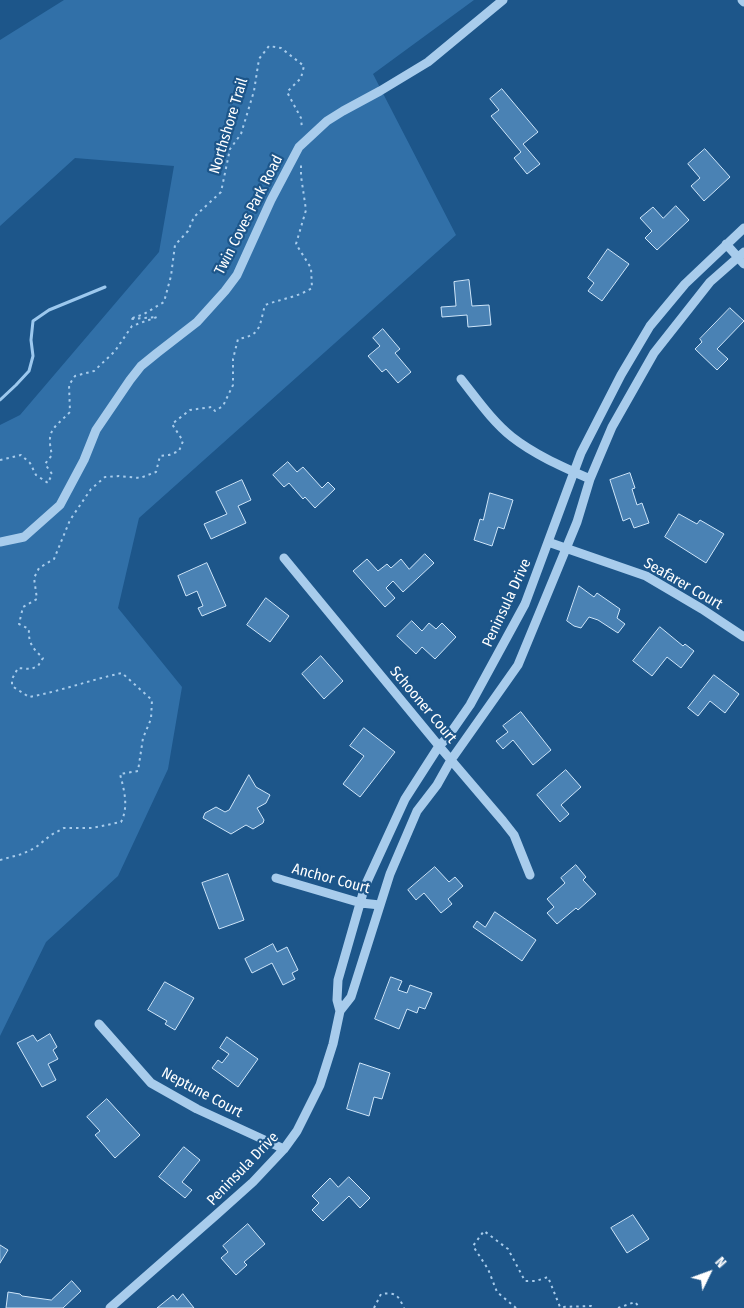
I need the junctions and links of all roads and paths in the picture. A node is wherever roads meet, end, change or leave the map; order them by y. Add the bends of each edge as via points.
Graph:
1 (503, 0) edge
2 (302, 144) junction
3 (744, 228) edge
4 (726, 244) junction
5 (742, 257) edge
6 (461, 379) dead end
7 (0, 460) edge
8 (573, 471) junction
9 (590, 479) junction
10 (0, 542) edge
11 (548, 542) junction
12 (566, 548) junction
13 (284, 558) dead end
14 (744, 637) edge
15 (439, 746) junction
16 (451, 760) junction
17 (0, 860) edge
18 (530, 875) dead end
19 (276, 878) dead end
20 (361, 903) junction
21 (380, 905) junction
22 (340, 1011) junction
23 (99, 1024) dead end
24 (284, 1149) junction
25 (110, 1308) edge
26 (374, 1308) edge
27 (404, 1308) edge
28 (516, 1308) edge
29 (595, 1308) edge
30 (618, 1308) edge
31 (640, 1308) edge

1 - 2 street, Twin Coves Park Road via 428,62 343,111
2 - 7 path, Northshore Trail via 301,118 287,92 301,78 304,66 280,48 269,46 258,59 254,91 240,134 230,149 221,192 194,217 175,245 164,302 130,319 157,316 132,326 94,371 75,376 69,385 70,412 52,430 48,441 52,455 45,464 52,474 48,483 36,475 21,455
2 - 10 street, Twin Coves Park Road via 271,200 237,275 225,291 197,322 157,353 130,380 96,430 60,505 24,538
2 - 17 path, Northshore Trail via 301,176 306,210 296,244 311,268 312,288 303,294 265,305 258,331 251,337 238,339 232,384 223,406 215,411 212,407 190,410 172,424 183,441 179,451 160,456 156,472 140,478 105,477 91,490 70,520 54,558 39,568 34,578 37,599 23,608 19,624 29,629 28,639 43,658 38,666 31,669 18,668 12,686 29,697 122,673 152,700 151,719 142,738 138,771 120,774 126,813 121,822 92,828 64,828 35,848
3 - 4 street, Peninsula Drive
4 - 5 street
4 - 8 street, Peninsula Drive via 685,284 650,326 621,375
5 - 9 street, Peninsula Drive via 710,282 654,353 612,427
6 - 8 street via 512,437 533,452
8 - 9 street
8 - 11 street, Peninsula Drive
9 - 12 street, Peninsula Drive
11 - 12 street, Seafarer Court
11 - 15 street, Peninsula Drive via 525,604 504,644 470,705
12 - 14 street, Seafarer Court via 646,576
12 - 16 street, Peninsula Drive via 518,666
13 - 15 street, Schooner Court
15 - 16 street, Schooner Court
15 - 20 street, Peninsula Drive via 406,799 365,886
16 - 18 street, Schooner Court via 514,836
16 - 21 street, Peninsula Drive via 417,811
19 - 20 street, Anchor Court
20 - 21 street, Anchor Court
20 - 22 street, Peninsula Drive via 338,980
21 - 22 street, Peninsula Drive via 351,996
22 - 24 street, Peninsula Drive via 320,1085 297,1131
23 - 24 street, Neptune Court via 151,1084 196,1109
24 - 25 street, Peninsula Drive via 253,1182
26 - 27 path via 381,1294 391,1292
28 - 29 path via 498,1292 473,1246 484,1231 508,1249 525,1281 548,1277 560,1307
30 - 31 path via 635,1302

